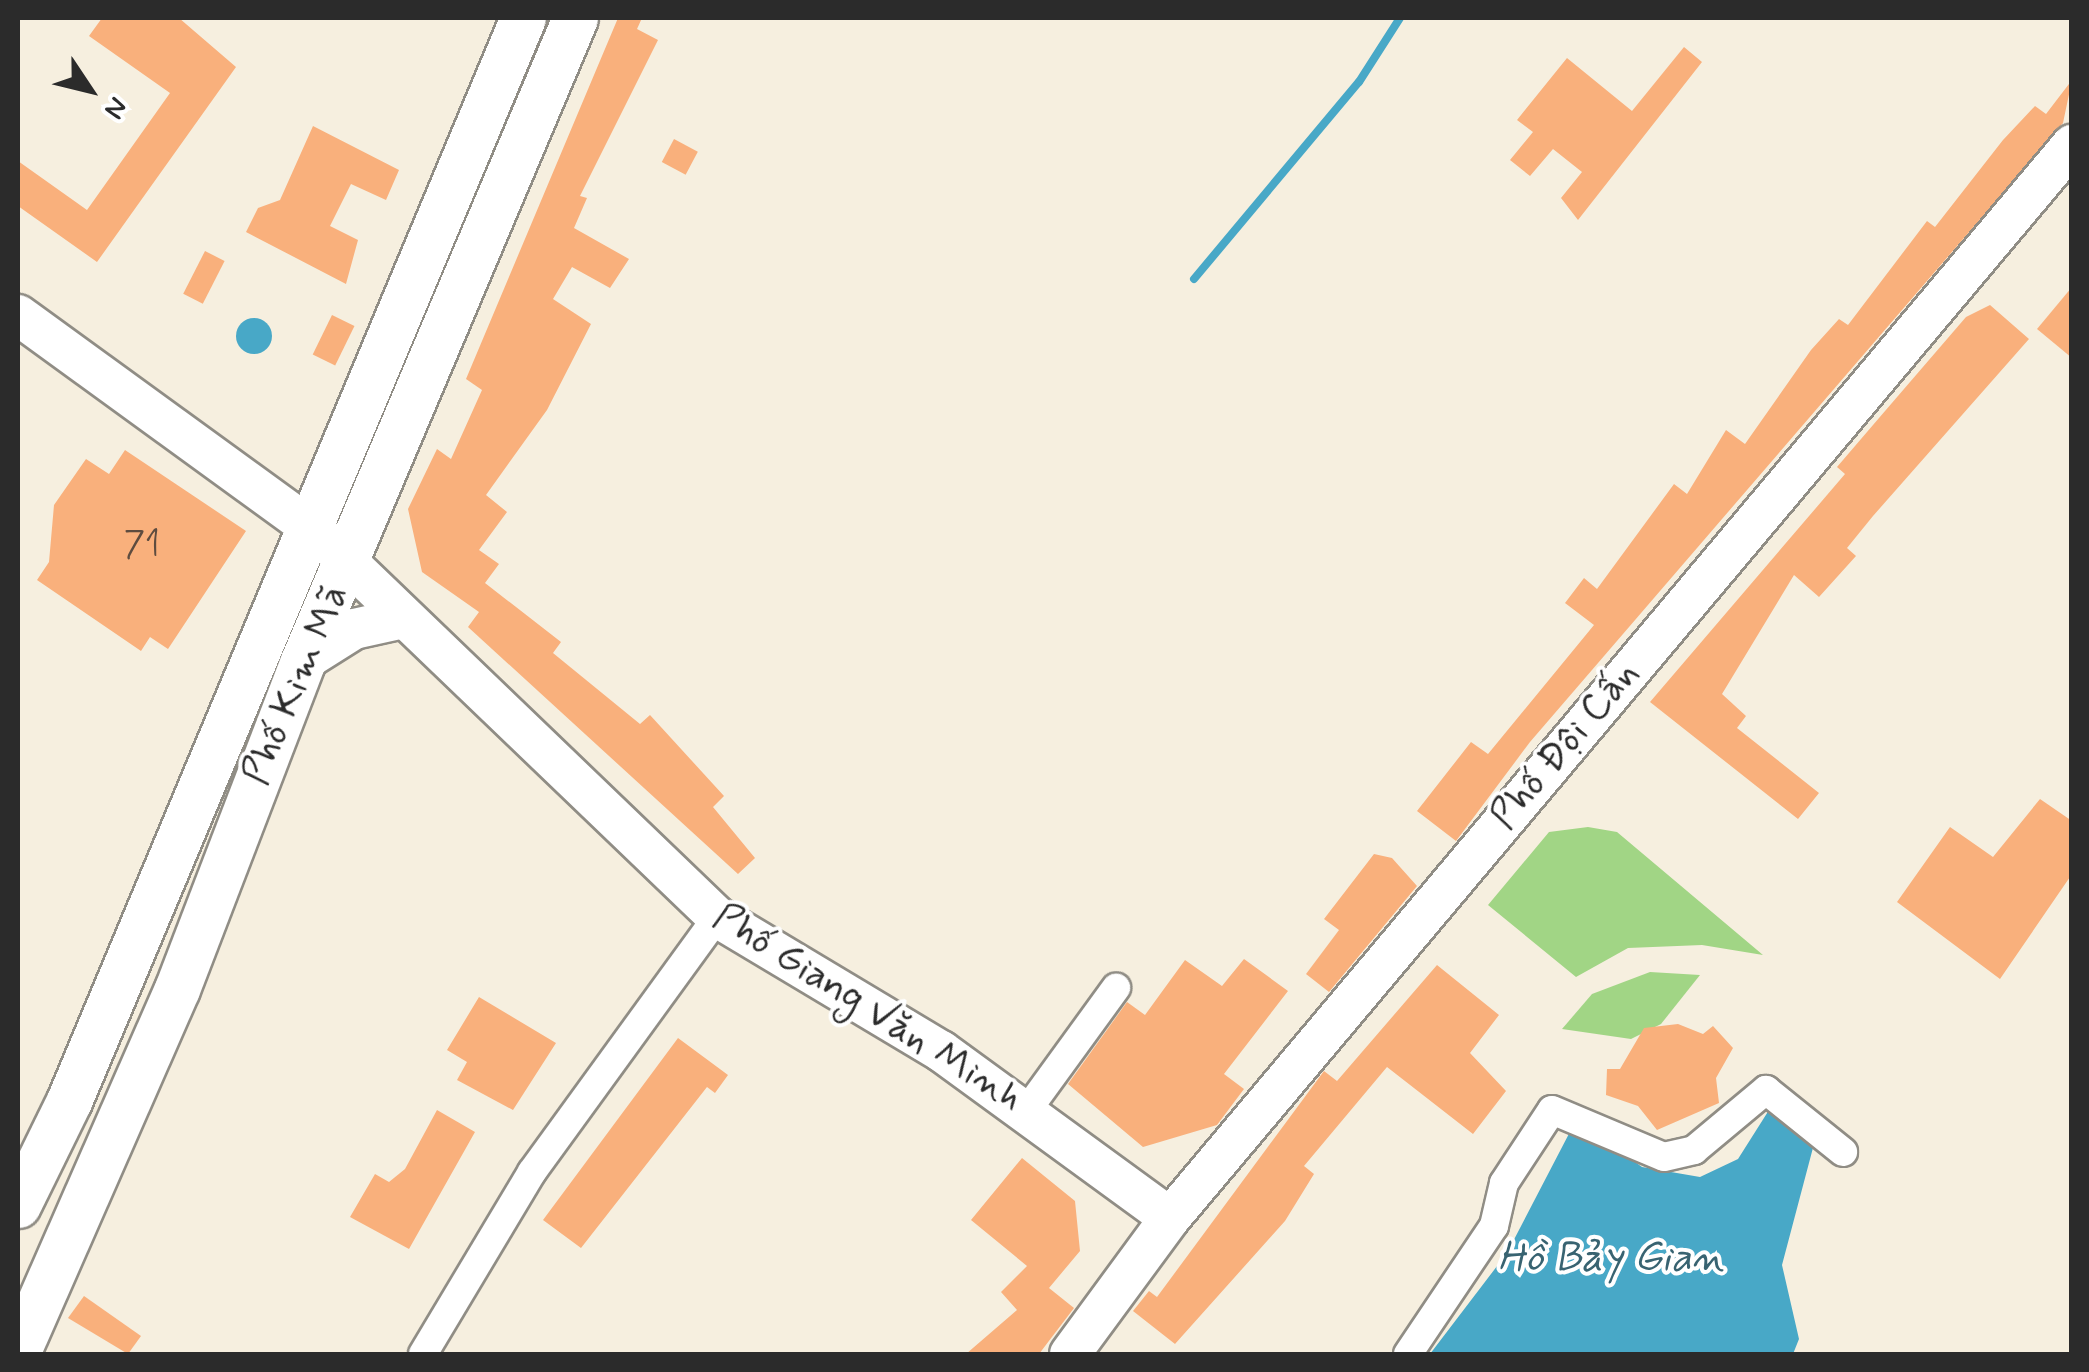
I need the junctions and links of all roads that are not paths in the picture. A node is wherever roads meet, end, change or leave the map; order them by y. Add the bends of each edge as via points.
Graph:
1 (575, 18) edge
2 (515, 35) edge
3 (551, 70) junction
4 (2072, 145) edge
5 (18, 315) edge
6 (313, 528) junction
7 (349, 560) junction
8 (404, 618) junction
9 (302, 662) junction
10 (717, 917) junction
11 (1116, 988) dead end
12 (1028, 1108) junction
13 (1843, 1152) dead end
14 (19, 1202) edge
15 (1170, 1218) junction
16 (76, 1228) junction
17 (18, 1351) edge
18 (423, 1354) edge
19 (1070, 1354) edge
20 (1408, 1354) edge

1 - 3 main road, Phố Kim Mã
2 - 3 main road
2 - 6 main road, Phố Kim Mã
3 - 7 main road, Phố Kim Mã
4 - 15 street, Phố Đội Cấn
5 - 6 street, Phố Giang Văn Minh
6 - 7 street, Phố Giang Văn Minh
6 - 14 main road, Phố Kim Mã
7 - 8 street, Phố Giang Văn Minh
7 - 9 main road, Phố Kim Mã
8 - 9 street via 354,629
8 - 10 street, Phố Giang Văn Minh
9 - 16 main road, Phố Kim Mã
10 - 12 street, Phố Giang Văn Minh
10 - 18 street via 512,1201
11 - 12 street
12 - 15 street, Phố Giang Văn Minh
13 - 20 street via 1766,1090 1694,1150 1664,1156 1552,1110 1504,1183 1494,1226
14 - 16 main road
15 - 19 street, Phố Đội Cấn
16 - 17 main road, Phố Kim Mã

